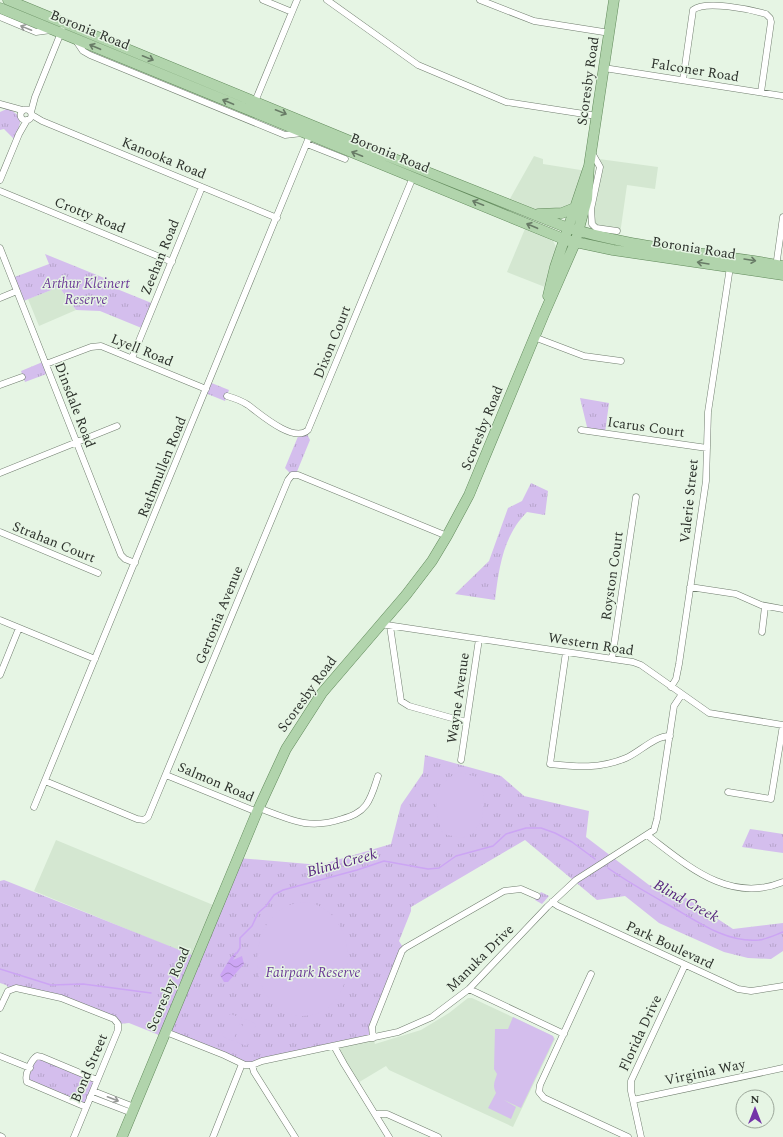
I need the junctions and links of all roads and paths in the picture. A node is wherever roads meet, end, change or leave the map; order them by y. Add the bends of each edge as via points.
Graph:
1 (8, 0) edge
2 (263, 0) edge
3 (297, 0) edge
4 (327, 0) edge
5 (480, 0) edge
6 (614, 0) edge
7 (729, 1) edge
8 (0, 8) edge
9 (292, 12) junction
10 (0, 17) edge
11 (60, 29) junction
12 (610, 32) junction
13 (74, 38) junction
14 (604, 68) junction
15 (683, 80) junction
16 (762, 92) junction
17 (783, 96) edge
18 (0, 104) edge
19 (253, 107) junction
20 (26, 115) junction
21 (597, 116) junction
22 (309, 134) junction
23 (592, 153) junction
24 (345, 159) dead end
25 (589, 166) junction
26 (413, 177) junction
27 (0, 180) edge
28 (202, 187) junction
29 (0, 191) edge
30 (577, 207) junction
31 (532, 214) junction
32 (783, 217) edge
33 (277, 218) junction
34 (575, 230) junction
35 (617, 231) dead end
36 (550, 234) junction
37 (570, 242) junction
38 (598, 247) junction
39 (0, 248) edge
40 (172, 262) junction
41 (566, 265) junction
42 (555, 267) junction
43 (730, 268) junction
44 (779, 270) edge
45 (17, 291) junction
46 (0, 298) edge
47 (544, 314) junction
48 (534, 337) junction
49 (132, 358) junction
50 (621, 361) dead end
51 (46, 364) junction
52 (22, 377) dead end
53 (0, 385) edge
54 (206, 389) junction
55 (227, 396) dead end
56 (117, 426) dead end
57 (581, 430) dead end
58 (76, 442) junction
59 (707, 448) junction
60 (0, 473) edge
61 (636, 497) dead end
62 (0, 532) edge
63 (447, 536) junction
64 (135, 563) junction
65 (98, 573) dead end
66 (690, 587) junction
67 (765, 607) junction
68 (783, 609) edge
69 (0, 620) edge
70 (385, 625) junction
71 (19, 628) junction
72 (762, 632) dead end
73 (479, 639) junction
74 (566, 652) junction
75 (95, 659) junction
76 (612, 659) junction
77 (0, 675) edge
78 (671, 687) junction
79 (682, 694) junction
80 (466, 722) junction
81 (783, 725) edge
82 (670, 736) junction
83 (461, 760) dead end
84 (166, 775) junction
85 (378, 776) dead end
86 (45, 781) junction
87 (728, 792) dead end
88 (34, 807) dead end
89 (258, 810) junction
90 (647, 835) junction
91 (783, 882) edge
92 (537, 896) dead end
93 (552, 902) junction
94 (685, 965) junction
95 (592, 974) dead end
96 (783, 986) edge
97 (469, 990) junction
98 (0, 1008) edge
99 (166, 1032) junction
100 (564, 1034) junction
101 (373, 1038) junction
102 (334, 1046) junction
103 (0, 1056) edge
104 (242, 1064) junction
105 (252, 1065) junction
106 (30, 1068) junction
107 (783, 1068) edge
108 (98, 1080) junction
109 (92, 1094) junction
110 (633, 1100) junction
111 (86, 1107) junction
112 (133, 1110) junction
113 (375, 1114) junction
114 (74, 1137) edge
115 (122, 1137) edge
116 (213, 1137) edge
117 (294, 1137) edge
118 (389, 1137) edge
119 (438, 1137) edge
120 (628, 1137) edge
121 (641, 1137) edge

1 - 11 main road, Boronia Road
2 - 9 street
3 - 9 street
4 - 21 street via 426,69 508,102
5 - 12 street via 534,21
6 - 12 main road, Scoresby Road
7 - 15 street via 700,4 693,10
7 - 16 street via 766,14 770,18
8 - 11 main road, Boronia Road
9 - 19 street
11 -> 10 street via 36,32
11 - 13 main road, Boronia Road
11 -> 19 main road, Boronia Road
11 - 20 street
12 - 14 main road, Scoresby Road
19 -> 13 main road, Boronia Road
13 - 22 street via 85,52 236,115 285,135
14 - 15 street, Falconer Road
14 - 21 main road, Scoresby Road
15 - 16 street, Falconer Road
16 - 17 street, Falconer Road
18 - 20 street, Kanooka Road
19 - 22 main road, Boronia Road
20 - 27 street
20 - 28 street, Kanooka Road
21 - 23 main road, Scoresby Road
22 - 24 street, Boronia Road
26 -> 22 main road, Boronia Road
22 - 31 main road, Boronia Road
22 - 33 street, Rathmullen Road
23 - 25 main road, Scoresby Road
23 - 35 street via 600,167 591,209 592,224 596,228
25 - 30 main road, Scoresby Road
25 - 34 main road, Scoresby Road via 587,199
36 -> 26 main road, Boronia Road
26 - 55 street, Dixon Court via 308,430 300,434 270,423 246,404
28 - 33 street, Kanooka Road
28 - 40 street, Zeehan Road
29 - 40 street, Crotty Road
30 - 31 main road via 557,214
30 - 34 main road, Scoresby Road
31 - 34 main road, Boronia Road
32 - 44 street
33 - 54 street, Rathmullen Road
34 - 37 main road, Scoresby Road
34 -> 44 main road, Boronia Road
36 - 37 main road, Boronia Road
36 - 42 main road via 556,248
37 - 38 main road, Boronia Road
37 - 41 main road, Scoresby Road
37 - 42 main road, Scoresby Road
38 - 41 main road via 581,252
43 -> 38 main road, Boronia Road
39 - 45 street, Dinsdale Road
40 - 49 street, Zeehan Road
41 - 47 main road, Scoresby Road
42 - 47 main road, Scoresby Road
43 - 44 main road, Boronia Road
43 - 59 street, Valerie Street via 708,412
45 - 46 street
45 - 51 street, Dinsdale Road
47 - 48 main road, Scoresby Road
48 - 50 street via 584,356
48 - 63 main road, Scoresby Road via 469,495
49 - 51 street, Lyell Road via 98,346
49 - 54 street, Lyell Road
51 - 58 street, Dinsdale Road
52 - 53 street
54 - 64 street, Rathmullen Road
56 - 58 street
57 - 59 street, Icarus Court
58 - 60 street
58 - 64 street, Dinsdale Road via 121,555
59 - 66 street, Valerie Street via 706,481
61 - 76 street, Royston Court
62 - 65 street, Strahan Court
63 - 70 main road, Scoresby Road
63 - 84 street, Gertonia Avenue via 298,475 290,476
64 - 75 street, Rathmullen Road
66 - 67 street via 736,594
66 - 78 street, Valerie Street via 680,664
67 - 68 street
67 - 72 street
69 - 71 street
70 - 73 street, Western Road
70 - 80 street via 401,701 406,705
70 - 89 main road, Scoresby Road via 334,678 310,708 286,748
71 - 75 street
71 - 77 street
73 - 74 street, Western Road
73 - 80 street, Wayne Avenue
74 - 76 street, Western Road
74 - 82 street via 550,764 582,768 605,765 631,756 660,738
75 - 86 street, Rathmullen Road
76 - 78 street, Western Road via 639,664
78 - 79 street, Western Road
79 - 81 street, Western Road via 712,715
79 - 82 street, Manuka Drive via 674,706
80 - 83 street, Wayne Avenue
81 - 87 street via 771,799
82 - 90 street, Manuka Drive via 657,823 654,830
84 - 86 street, Gertonia Avenue via 149,816 144,820
84 - 89 street, Salmon Road
85 - 89 street, Salmon Road via 363,808 352,816 329,823 308,824
86 - 88 street, Rathmullen Road
89 - 99 main road, Scoresby Road
90 - 91 street via 708,878 724,886 755,889
90 - 93 street, Manuka Drive via 579,877
92 - 101 street via 521,889 504,891 405,948 372,1027
93 - 94 street, Park Boulevard
93 - 97 street, Manuka Drive
94 - 96 street, Park Boulevard via 742,990 755,991
94 - 110 street, Florida Drive via 632,1078 630,1084
95 - 100 street
97 - 100 street
97 - 101 street, Manuka Drive via 423,1022
98 - 108 street, Bond Street via 8,991 16,988 66,1000 116,1021 118,1030
99 - 104 street, Manuka Drive
99 - 112 main road, Scoresby Road
100 - 120 street via 540,1085 540,1094
101 - 102 street, Manuka Drive
102 - 105 street, Manuka Drive
102 - 113 street
103 - 106 street
104 - 105 street, Manuka Drive
104 - 116 street
105 - 117 street
106 - 108 street via 34,1058 40,1056
106 - 111 street via 26,1079 29,1083
107 - 110 street, Virginia Way
108 - 109 street, Bond Street
109 - 111 street, Bond Street
109 - 112 street
110 - 121 street, Florida Drive
111 - 114 street, Bond Street
112 - 115 main road, Scoresby Road
113 - 118 street
113 - 119 street via 387,1114

